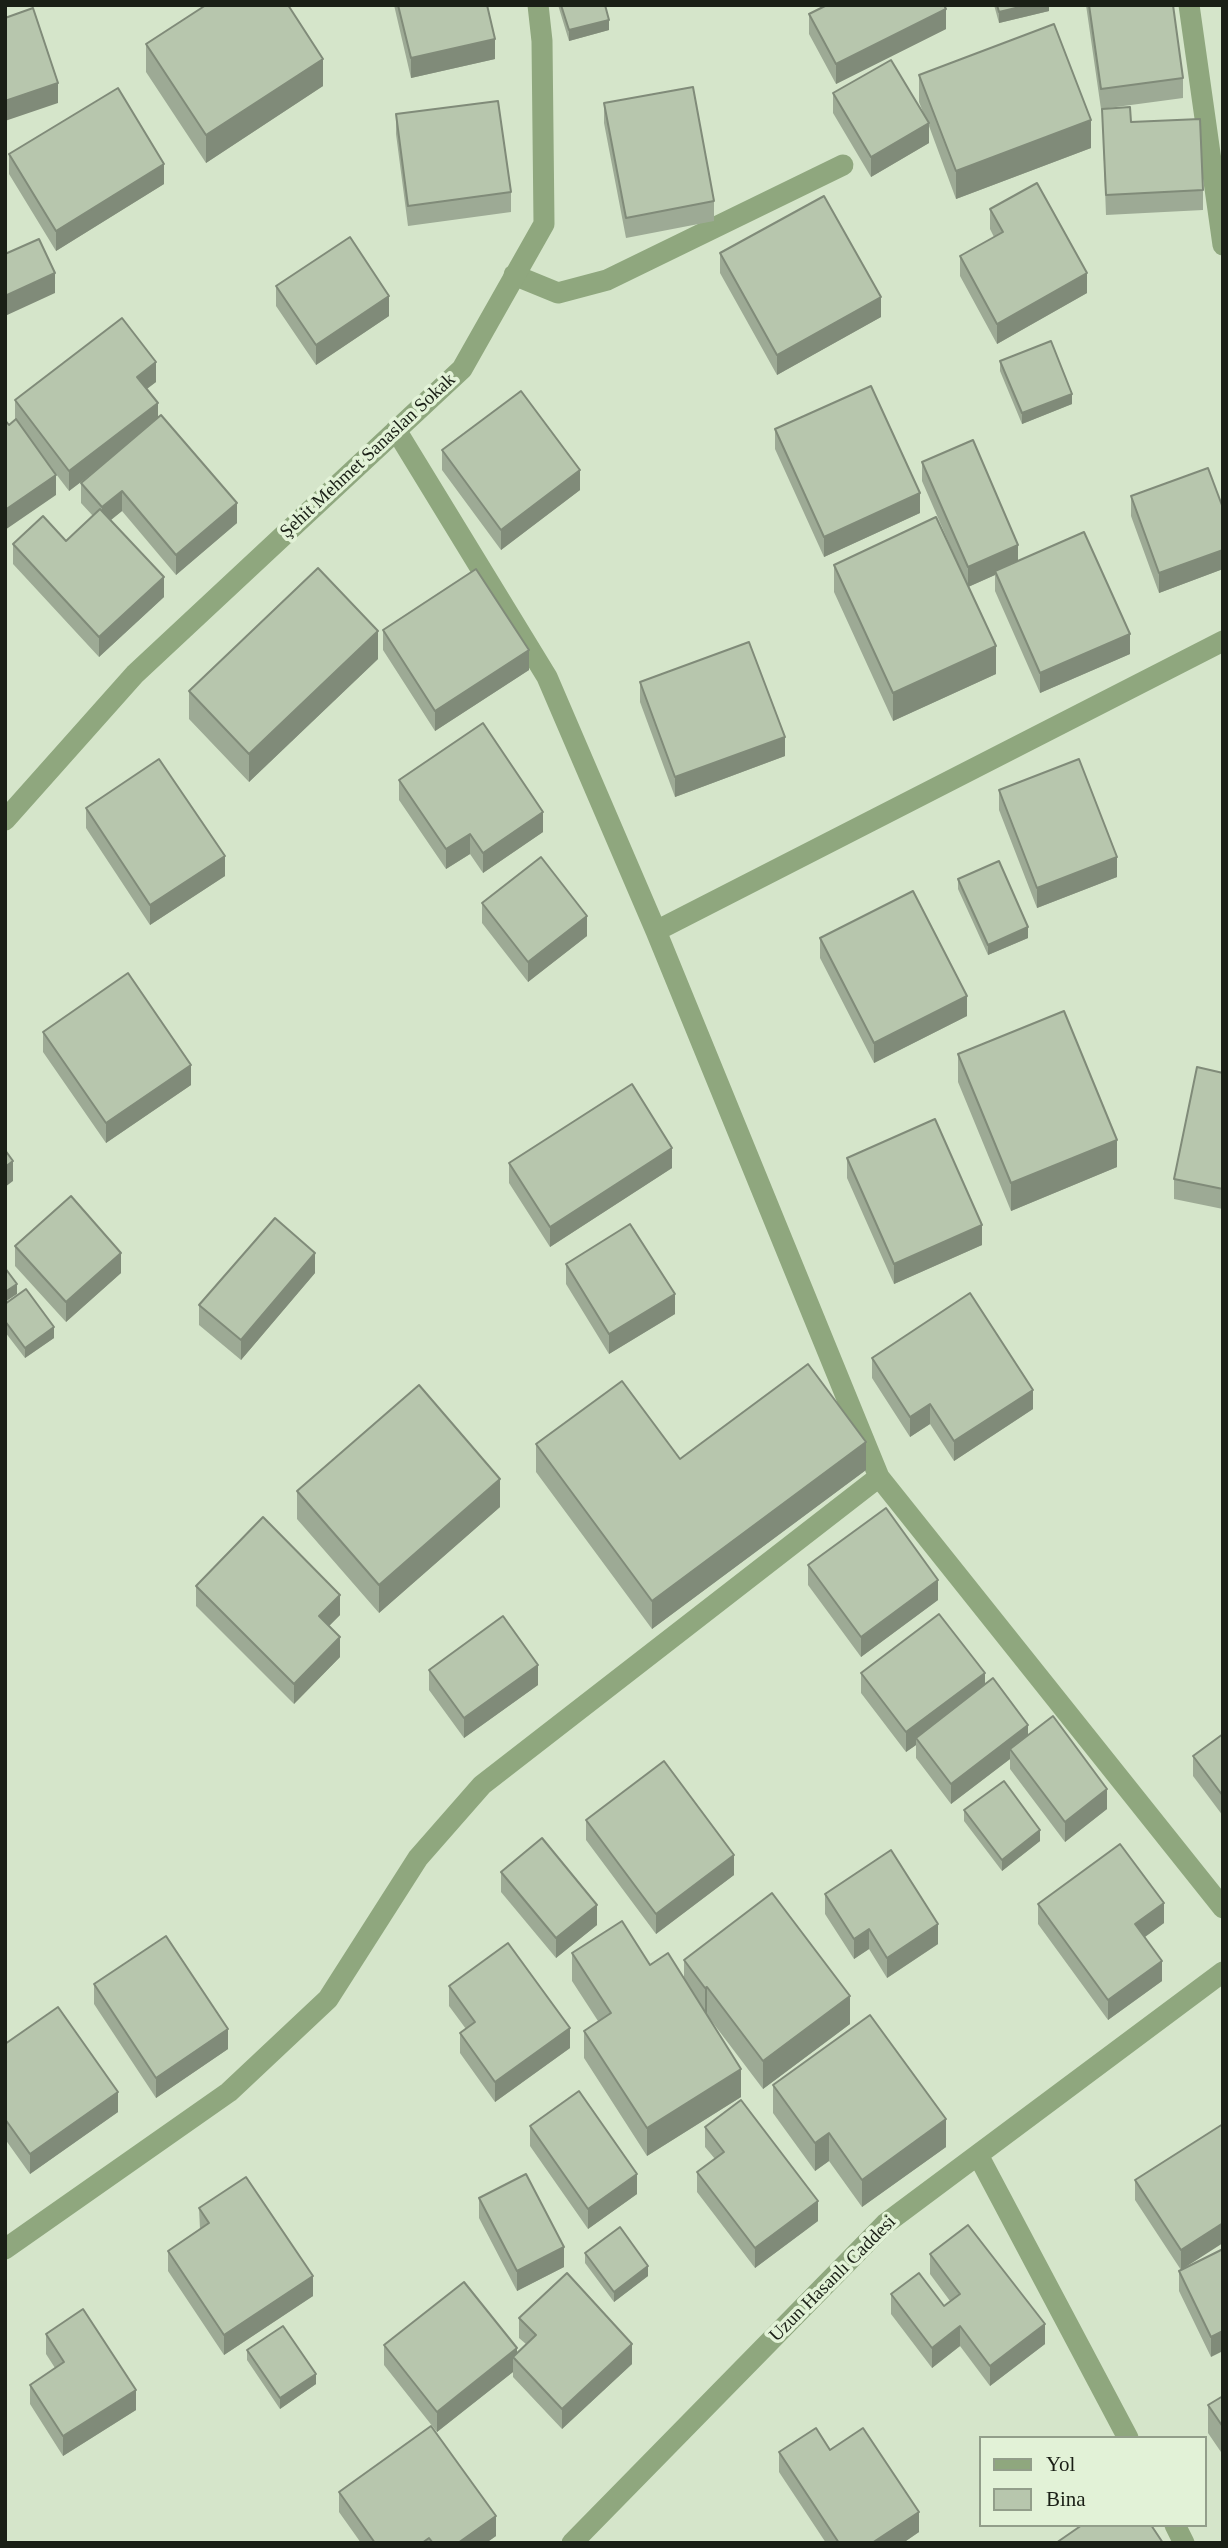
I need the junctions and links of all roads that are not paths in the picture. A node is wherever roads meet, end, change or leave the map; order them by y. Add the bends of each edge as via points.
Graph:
1 (538, 5) edge
2 (1189, 5) edge
3 (843, 165) dead end
4 (1223, 245) edge
5 (514, 275) junction
6 (396, 430) junction
7 (1223, 641) edge
8 (5, 820) edge
9 (656, 931) junction
10 (879, 1478) junction
11 (1223, 1908) edge
12 (1223, 1972) edge
13 (978, 2155) junction
14 (5, 2249) edge
15 (1127, 2436) edge
16 (1176, 2527) edge
17 (572, 2543) edge
18 (1184, 2543) edge

1 - 5 street, Şehit Mehmet Sanaslan Sokak via 544,224
2 - 4 street
3 - 5 street via 607,280 558,293
5 - 6 street, Şehit Mehmet Sanaslan Sokak via 462,369
6 - 8 street, Şehit Mehmet Sanaslan Sokak via 135,674
6 - 9 street via 547,677
7 - 9 street
9 - 10 street
10 - 11 street
10 - 14 street via 482,1785 418,1858 328,1999 229,2092
12 - 13 street, Uzun Hasanlı Caddesi
13 - 15 street
13 - 17 street, Uzun Hasanlı Caddesi via 885,2224
16 - 18 street

